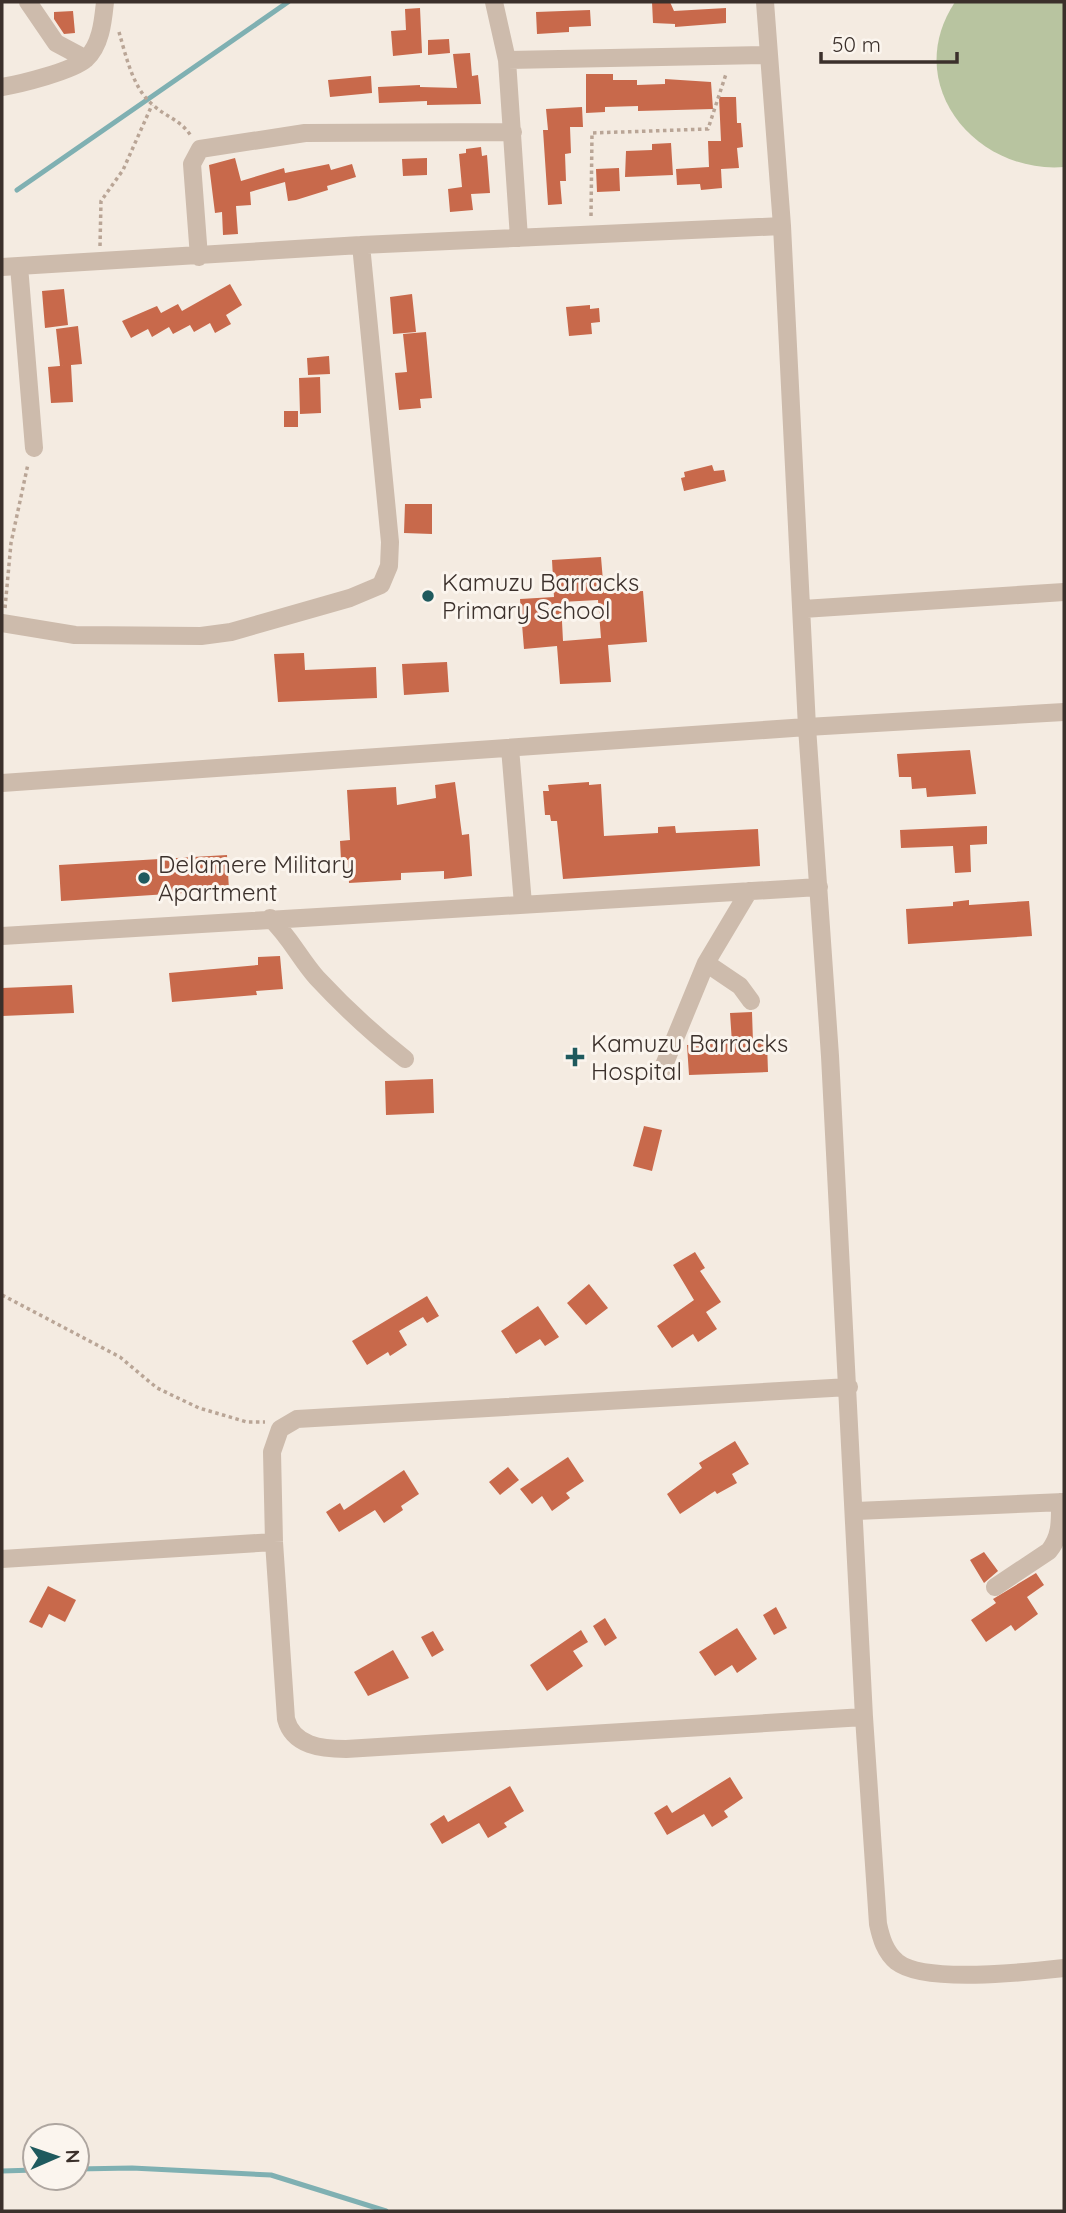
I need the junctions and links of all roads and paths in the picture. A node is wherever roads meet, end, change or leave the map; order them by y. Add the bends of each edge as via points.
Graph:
1 (28, 2) edge
2 (106, 2) edge
3 (494, 2) edge
4 (765, 2) edge
5 (117, 27) dead end
6 (732, 55) junction
7 (769, 55) junction
8 (86, 59) junction
9 (507, 60) junction
10 (2, 87) edge
11 (152, 105) junction
12 (513, 132) junction
13 (200, 149) junction
14 (782, 226) junction
15 (591, 234) junction
16 (519, 238) junction
17 (361, 245) junction
18 (199, 257) junction
19 (102, 263) junction
20 (10, 267) edge
21 (34, 448) joint
22 (1064, 592) edge
23 (803, 609) junction
24 (3, 623) edge
25 (1064, 712) edge
26 (807, 727) junction
27 (510, 748) junction
28 (2, 783) edge
29 (819, 887) junction
30 (748, 891) junction
31 (523, 904) junction
32 (270, 918) junction
33 (2, 936) edge
34 (706, 964) junction
35 (751, 1001) dead end
36 (405, 1059) dead end
37 (662, 1070) dead end
38 (2, 1295) edge
39 (849, 1387) junction
40 (288, 1423) junction
41 (1062, 1502) edge
42 (856, 1511) junction
43 (274, 1542) junction
44 (2, 1559) edge
45 (995, 1587) dead end
46 (864, 1717) junction
47 (1064, 1968) edge

1 - 8 street via 56,43
2 - 8 street via 102,31
3 - 9 street
4 - 7 street
5 - 11 path via 132,78
6 - 7 street
6 - 9 street
6 - 15 path via 708,130 592,133
7 - 14 street
8 - 10 street via 48,76
9 - 12 street
11 - 13 path via 177,119
11 - 19 path via 123,170 101,201 98,234
12 - 13 street via 305,133
12 - 16 street
13 - 18 street via 192,164
14 - 15 street
14 - 23 street
15 - 16 street
16 - 17 street
17 - 18 street
17 - 24 street via 390,542 389,566 381,585 351,598 201,636 75,635
18 - 19 street
19 - 20 street
20 - 21 street
21 - 24 path via 22,478 10,542
22 - 23 street
23 - 26 street
25 - 26 street
26 - 27 street
26 - 29 street
27 - 28 street
27 - 31 street
29 - 30 street
29 - 39 street
30 - 31 street
30 - 34 street
31 - 32 street
32 - 33 street
32 - 36 street via 290,937 315,976
34 - 35 street via 740,986
34 - 37 street
38 - 40 path via 120,1357 158,1388 199,1408 247,1422
39 - 40 street via 305,1417
39 - 42 street
40 - 43 street via 280,1429 272,1452
41 - 42 street
41 - 45 street via 1055,1543 1049,1551
42 - 46 street
43 - 44 street
43 - 46 street via 286,1719 294,1736 314,1746 346,1749
46 - 47 street via 878,1923 888,1952 911,1969 938,1973

